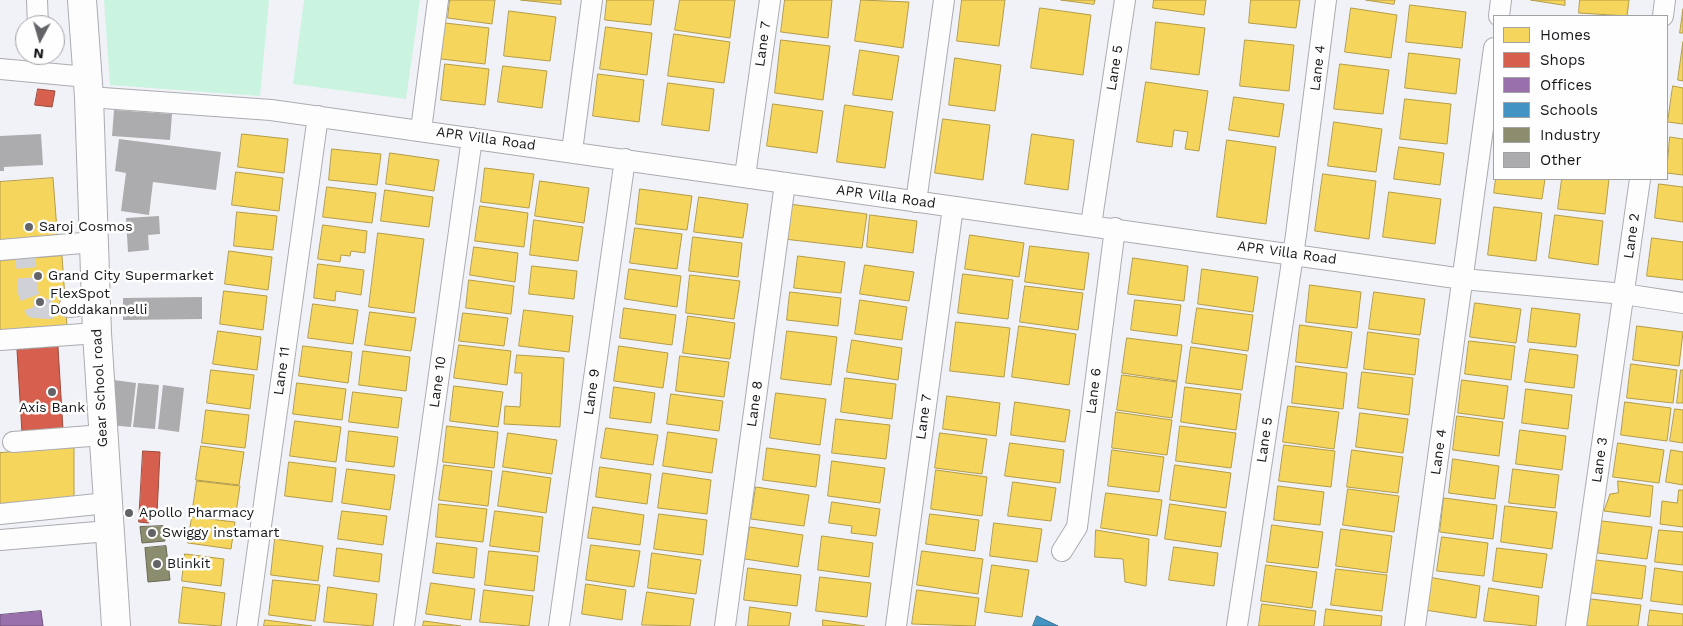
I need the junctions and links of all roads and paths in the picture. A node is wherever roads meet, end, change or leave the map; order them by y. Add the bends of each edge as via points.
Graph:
1 (37, 0) edge
2 (82, 0) edge
3 (438, 0) edge
4 (592, 0) edge
5 (770, 0) edge
6 (944, 0) edge
7 (1125, 0) edge
8 (1326, 0) edge
9 (1501, 0) edge
10 (1665, 0) edge
11 (38, 15) edge
12 (1498, 15) edge
13 (1663, 15) edge
14 (1493, 55) edge
15 (31, 65) edge
16 (41, 65) edge
17 (0, 69) edge
18 (88, 87) junction
19 (318, 116) junction
20 (421, 130) junction
21 (472, 138) junction
22 (572, 151) junction
23 (626, 159) junction
24 (745, 176) junction
25 (1640, 180) edge
26 (785, 183) junction
27 (916, 202) junction
28 (953, 207) junction
29 (1091, 225) junction
30 (1115, 228) junction
31 (94, 242) junction
32 (0, 250) edge
33 (1293, 254) junction
34 (1463, 279) junction
35 (1624, 294) junction
36 (1683, 303) edge
37 (96, 304) junction
38 (69, 307) tunnel mouth
39 (97, 333) junction
40 (0, 340) edge
41 (103, 435) junction
42 (13, 442) dead end
43 (108, 502) junction
44 (0, 514) edge
45 (109, 531) junction
46 (0, 540) edge
47 (1062, 551) dead end
48 (116, 626) edge
49 (247, 626) edge
50 (404, 626) edge
51 (559, 626) edge
52 (725, 626) edge
53 (896, 626) edge
54 (1237, 626) edge
55 (1415, 626) edge
56 (1576, 626) edge

1 - 11 street
2 - 18 main road, Gear School road
3 - 20 street
4 - 22 street
5 - 24 street, Lane 7
6 - 27 street
7 - 29 street, Lane 5
8 - 33 street, Lane 4
9 - 12 street
10 - 13 street
14 - 34 street
15 - 17 street, APR Villa Road
16 - 18 street, APR Villa Road
18 - 19 street, APR Villa Road
18 - 31 main road, Gear School road
19 - 20 street, APR Villa Road
19 - 49 street, Lane 11
20 - 21 street, APR Villa Road
21 - 22 street, APR Villa Road
21 - 50 street, Lane 10
22 - 23 street, APR Villa Road
23 - 24 street, APR Villa Road
23 - 51 street, Lane 9
24 - 26 street, APR Villa Road
25 - 35 street, Lane 2
26 - 27 street, APR Villa Road
26 - 52 street, Lane 8
27 - 28 street, APR Villa Road
28 - 29 street, APR Villa Road
28 - 53 street, Lane 7
29 - 30 street, APR Villa Road
30 - 33 street, APR Villa Road
30 - 47 street, Lane 6 via 1077,528
31 - 32 street
31 - 37 main road, Gear School road
33 - 34 street, APR Villa Road
33 - 54 street, Lane 5
34 - 35 street, APR Villa Road
34 - 55 street, Lane 4
35 - 36 street, APR Villa Road
35 - 56 street, Lane 3
37 - 38 street
37 - 39 main road, Gear School road
39 - 40 street
39 - 41 main road, Gear School road
41 - 42 street
41 - 43 main road, Gear School road
43 - 44 street
43 - 45 main road, Gear School road
45 - 46 street
45 - 48 main road, Gear School road

